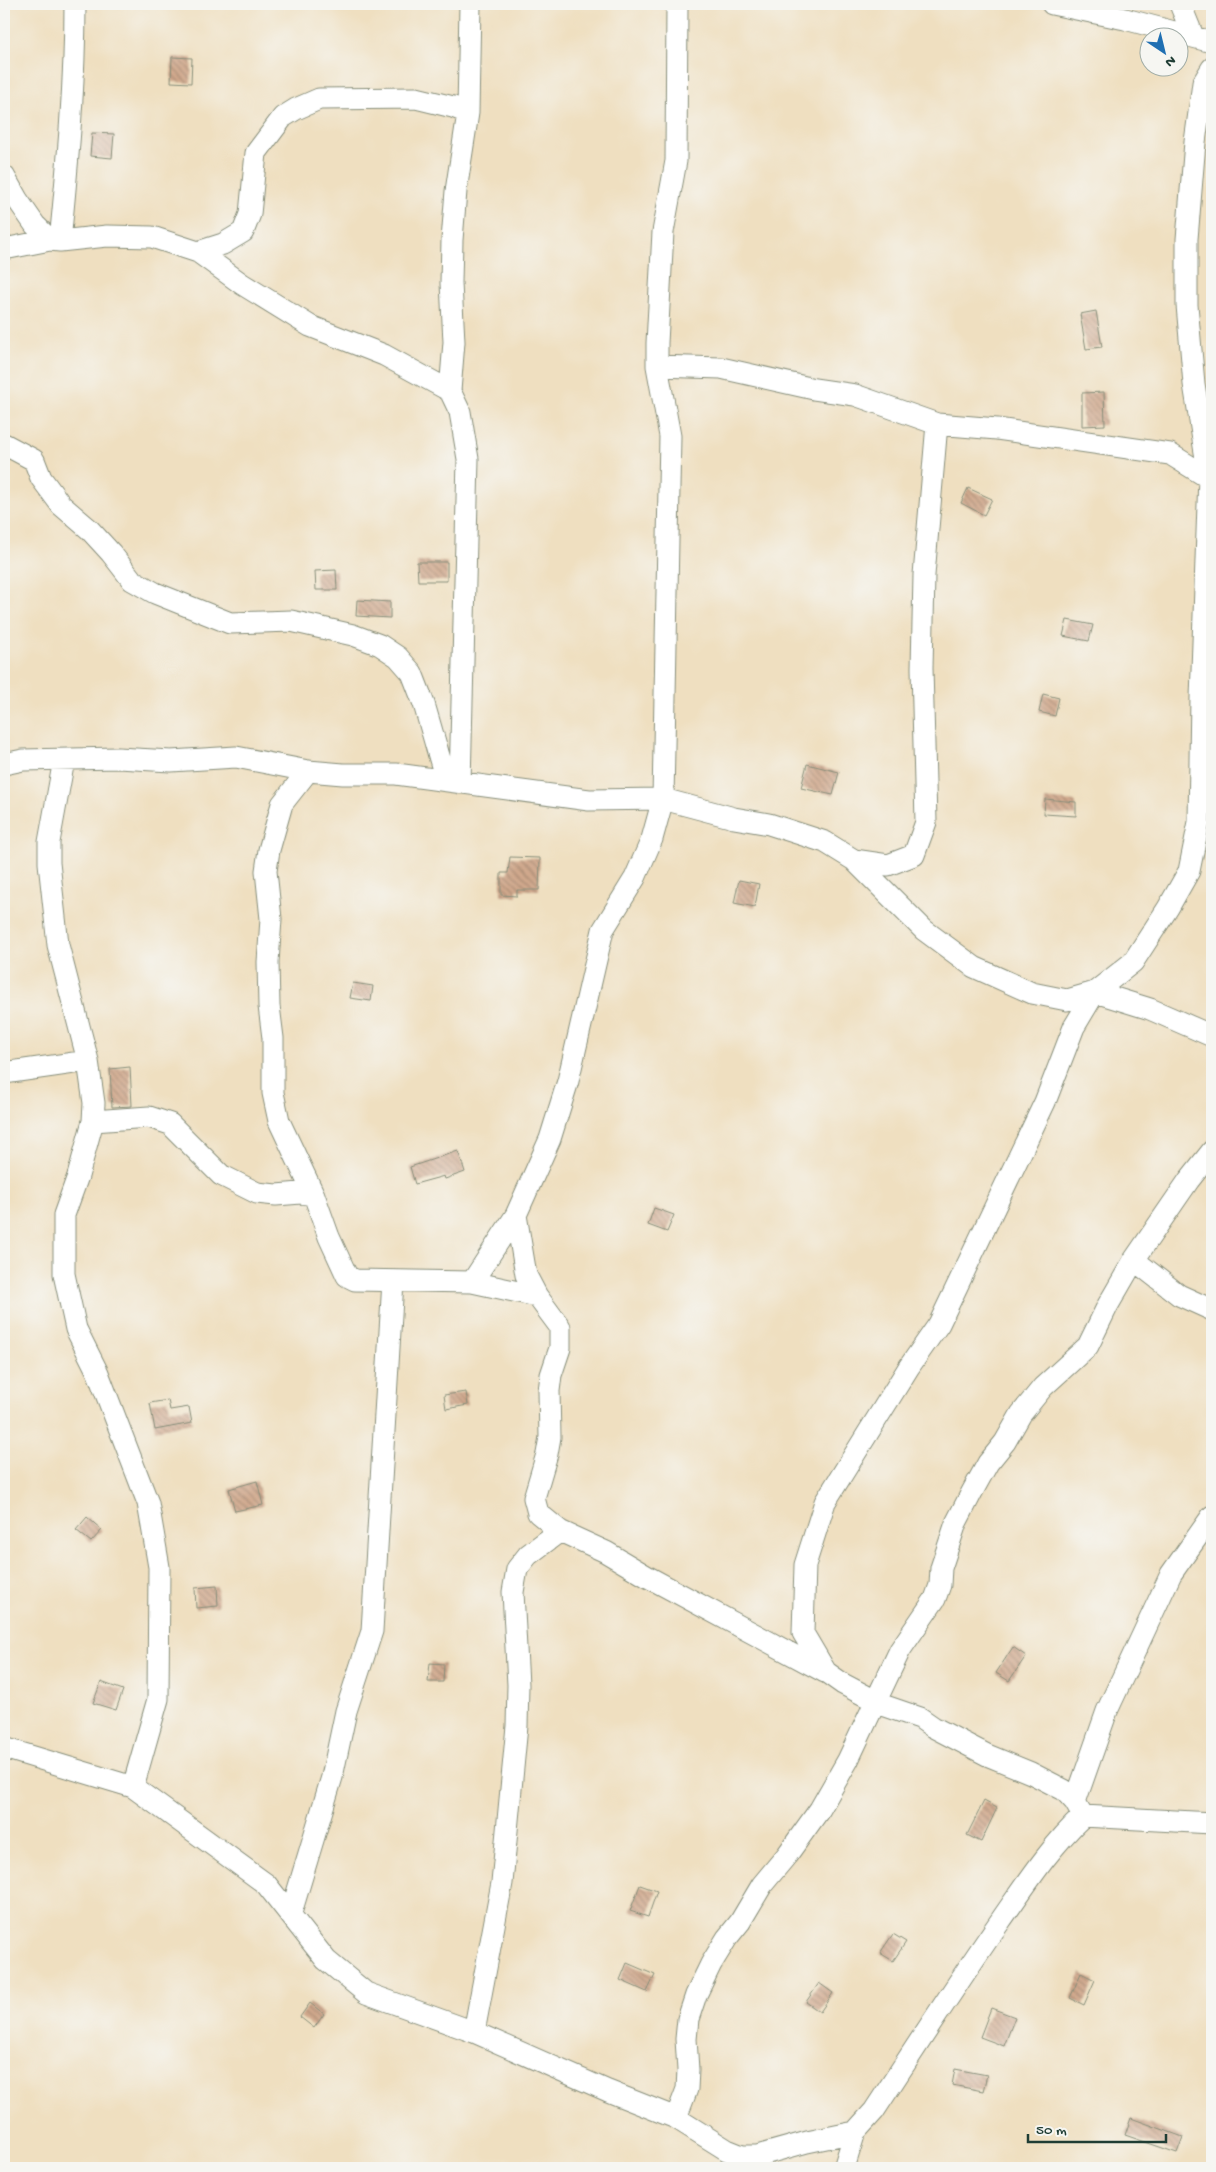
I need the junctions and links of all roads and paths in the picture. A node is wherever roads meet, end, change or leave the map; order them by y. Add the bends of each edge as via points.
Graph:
1 (75, 4) edge
2 (470, 4) edge
3 (678, 4) edge
4 (1052, 4) edge
5 (1180, 4) edge
6 (1203, 39) edge
7 (1212, 68) edge
8 (468, 113) junction
9 (4, 176) edge
10 (55, 241) junction
11 (4, 248) edge
12 (198, 252) junction
13 (657, 366) junction
14 (450, 391) junction
15 (938, 424) junction
16 (4, 444) edge
17 (1211, 479) edge
18 (64, 760) junction
19 (4, 764) edge
20 (308, 771) junction
21 (453, 782) junction
22 (663, 798) junction
23 (854, 860) junction
24 (1095, 992) junction
25 (1212, 1036) edge
26 (88, 1061) junction
27 (4, 1073) edge
28 (93, 1121) junction
29 (1212, 1151) edge
30 (314, 1195) junction
31 (516, 1216) junction
32 (1134, 1260) junction
33 (393, 1281) junction
34 (472, 1282) junction
35 (537, 1296) junction
36 (1212, 1310) edge
37 (1212, 1516) edge
38 (560, 1531) junction
39 (826, 1672) junction
40 (877, 1700) junction
41 (4, 1748) edge
42 (133, 1787) junction
43 (1079, 1809) junction
44 (1212, 1823) edge
45 (291, 1913) junction
46 (474, 2032) junction
47 (676, 2118) junction
48 (855, 2132) junction
49 (757, 2156) junction
50 (778, 2168) edge
51 (844, 2168) edge

1 - 10 street via 69,154
2 - 8 street
3 - 13 street via 676,161 663,232
4 - 6 street via 1125,18
5 - 6 street
7 - 17 street via 1202,83 1187,239 1187,305 1194,384
8 - 12 street via 416,98 319,99 296,109 283,117 256,153 250,214 243,232 223,244
8 - 14 street via 452,240 454,342
9 - 10 street via 35,225
10 - 11 street
10 - 12 street via 107,236 152,237
12 - 14 street via 310,326 384,355
13 - 15 street via 721,368 855,395
13 - 22 street via 670,436
14 - 21 street via 460,412 468,459
15 - 17 street via 997,429 1170,454
15 - 23 street via 924,575 922,668 926,822 914,855 888,865
16 - 21 street via 34,460 41,478 61,505 111,553 132,580 155,593 230,623 291,621 353,635 380,645 398,657 412,673
17 - 24 street via 1199,822 1189,871 1133,962
18 - 19 street via 23,760
18 - 20 street via 236,758
18 - 26 street via 49,842 49,863 58,944
20 - 21 street via 396,774
20 - 30 street via 282,804 266,871 271,919 268,962 273,1093 279,1121
21 - 22 street via 589,800
22 - 23 street via 779,827 825,842
22 - 31 street via 642,862 604,930 563,1098 550,1139
23 - 24 street via 924,930 974,968 1032,993 1067,1000
24 - 25 street via 1150,1009
24 - 39 street via 1074,1027 1037,1119 940,1324 909,1367 825,1502 805,1565 802,1633
26 - 27 street
26 - 28 street via 94,1102
28 - 30 street via 149,1117 170,1124 221,1175 257,1193
28 - 42 street via 64,1215 64,1274 76,1329 98,1373 148,1503 159,1567 158,1699
29 - 32 street
30 - 33 street via 347,1276 355,1280
31 - 34 street
31 - 35 street via 526,1274
32 - 36 street via 1180,1295
32 - 40 street via 1088,1346 1043,1387 984,1470 956,1523 935,1599 900,1650
33 - 34 street
33 - 45 street via 372,1631 346,1710 332,1777
34 - 35 street
35 - 38 street via 560,1327 560,1348 548,1392 550,1437 534,1498 538,1513
37 - 43 street via 1171,1574 1107,1711
38 - 39 street via 606,1552
38 - 46 street via 522,1562 517,1569 513,1592 517,1726 502,1883
39 - 40 street
40 - 43 street via 1064,1790
40 - 47 street via 820,1809 762,1885 711,1964 696,1995 686,2039 687,2089
41 - 42 street
42 - 45 street via 266,1884
43 - 44 street
43 - 48 street via 975,1957 874,2111
45 - 46 street via 326,1960 366,1993
46 - 47 street
47 - 49 street via 727,2150 742,2156
48 - 49 street
48 - 51 street
49 - 50 street

